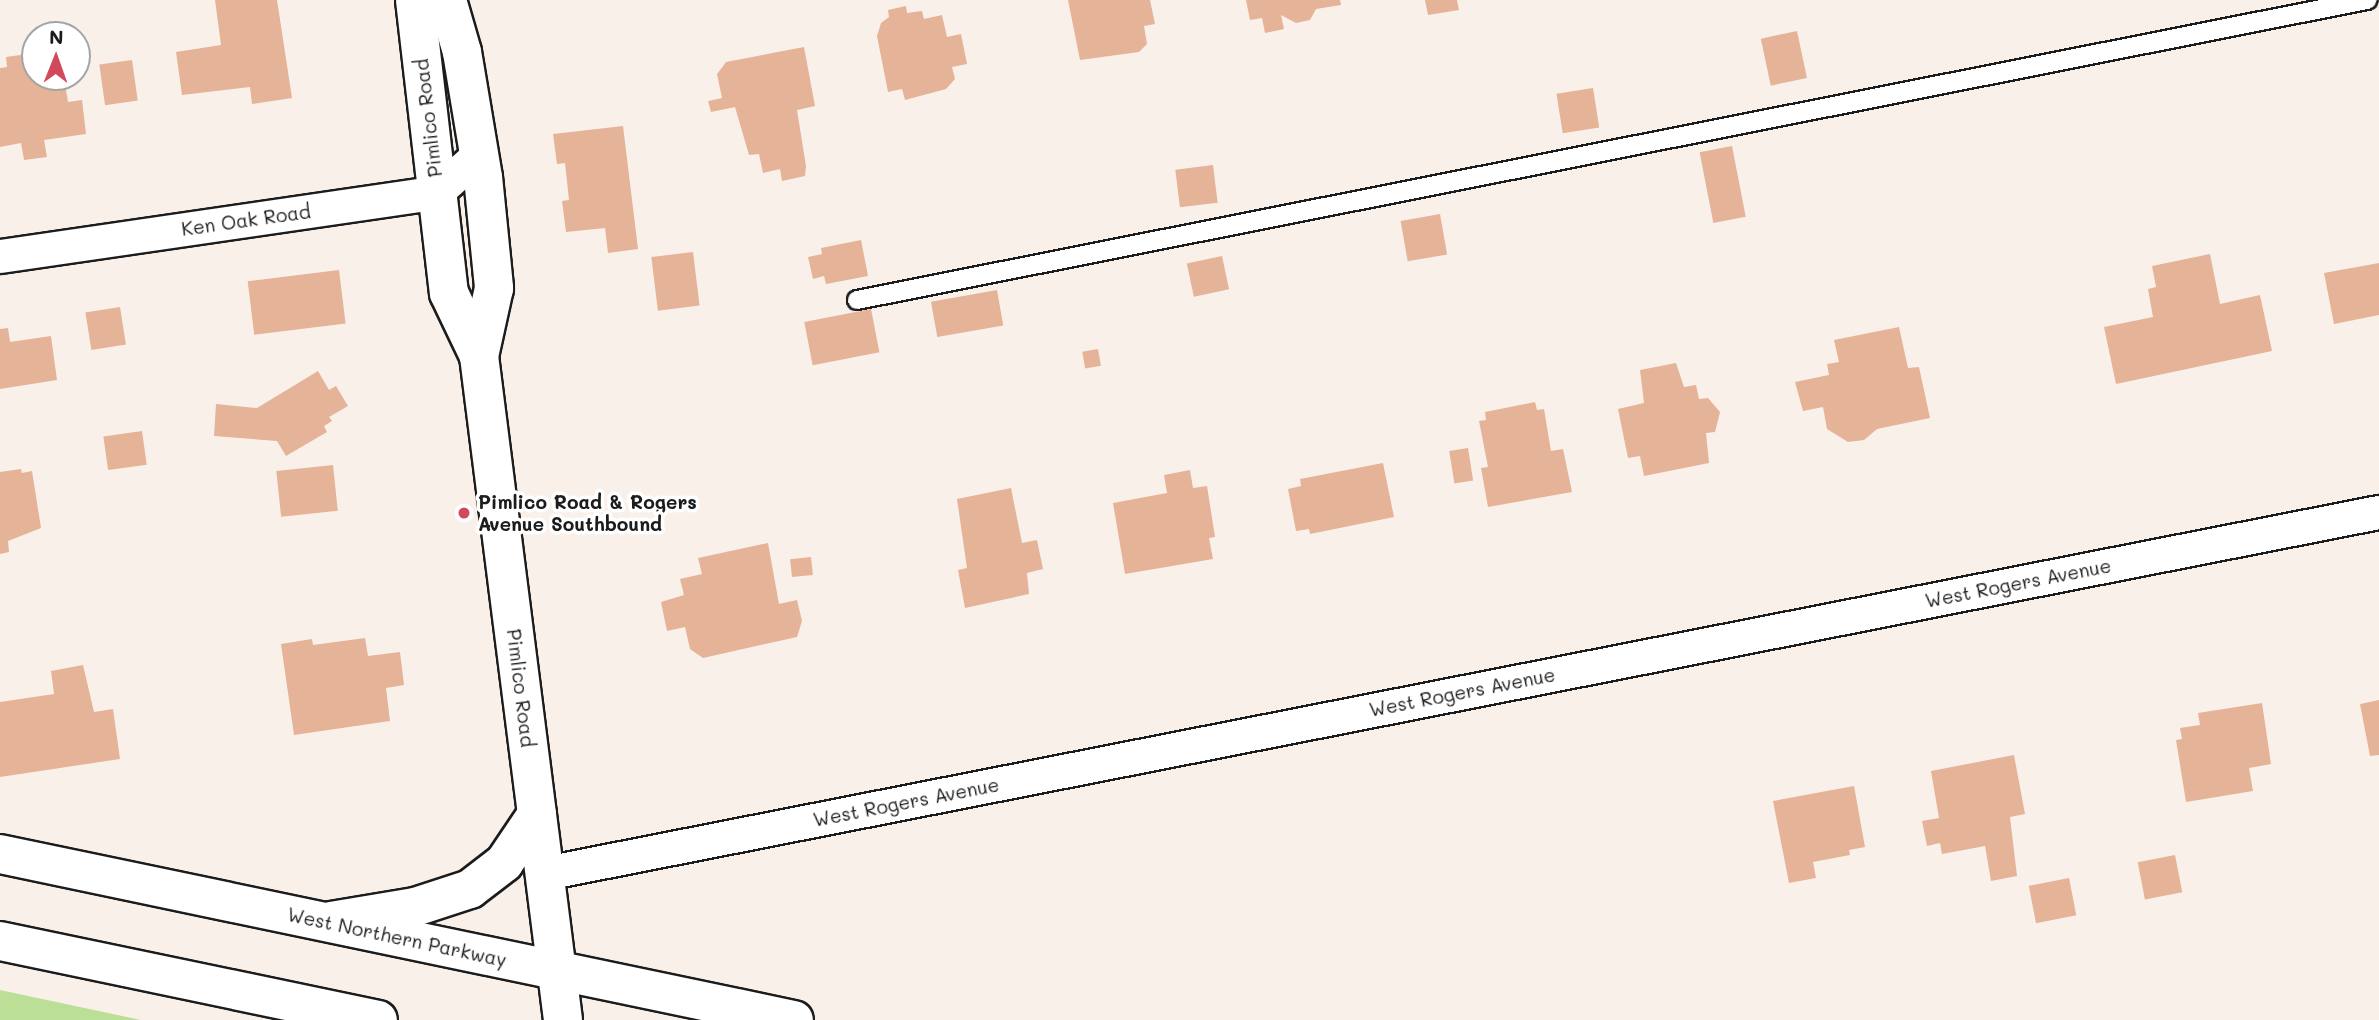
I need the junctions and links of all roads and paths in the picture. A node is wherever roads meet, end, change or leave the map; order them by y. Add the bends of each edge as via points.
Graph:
1 (415, 0) edge
2 (447, 0) edge
3 (2367, 0) edge
4 (478, 155) junction
5 (437, 191) junction
6 (0, 256) edge
7 (857, 300) dead end
8 (479, 356) junction
9 (2379, 512) edge
10 (537, 814) junction
11 (0, 854) edge
12 (545, 873) junction
13 (323, 922) junction
14 (0, 941) edge
15 (556, 970) junction
16 (378, 1020) edge
17 (563, 1020) edge
18 (794, 1020) edge

1 - 5 street, Pimlico Road
2 - 4 street, Pimlico Road via 462,52
3 - 7 lane
4 - 5 street
4 - 8 street, Pimlico Road via 494,288
5 - 6 street, Ken Oak Road
5 - 8 street, Pimlico Road via 449,293
8 - 10 street, Pimlico Road
9 - 12 street, West Rogers Avenue
10 - 12 street, Pimlico Road
10 - 13 street via 504,863 470,889 384,915
11 - 13 street, West Northern Parkway
12 - 15 street, Pimlico Road
13 - 15 street, West Northern Parkway
14 - 16 street
15 - 17 street, Pimlico Road
15 - 18 street, West Northern Parkway

